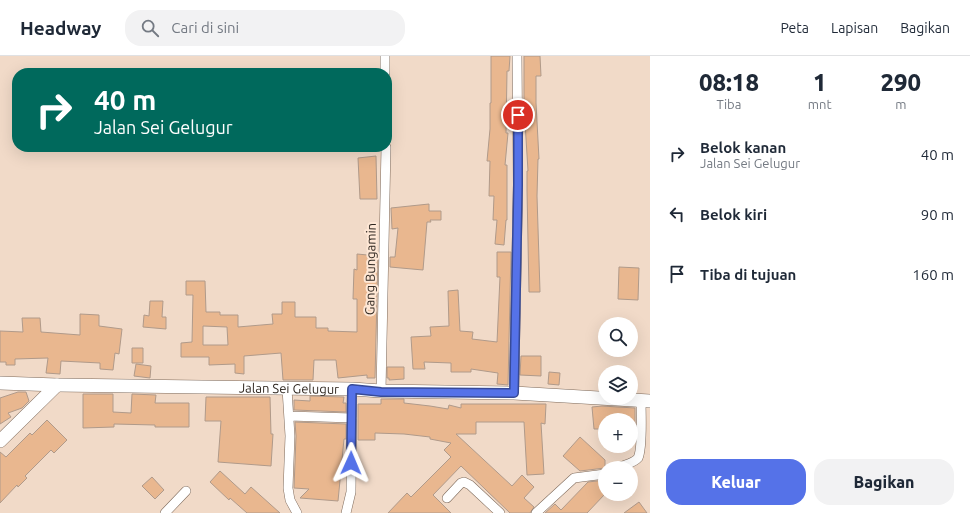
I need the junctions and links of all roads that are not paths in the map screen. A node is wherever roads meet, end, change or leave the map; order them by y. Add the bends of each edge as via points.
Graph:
1 (385, 56) edge
2 (517, 56) edge
3 (385, 68) edge
4 (386, 152) edge
5 (0, 383) edge
6 (57, 385) junction
7 (287, 388) junction
8 (352, 389) junction
9 (381, 392) junction
10 (514, 393) junction
11 (645, 401) edge
12 (289, 416) junction
13 (352, 418) junction
14 (0, 441) edge
15 (634, 461) edge
16 (598, 475) edge
17 (186, 491) dead end
18 (447, 498) dead end
19 (165, 513) edge
20 (297, 513) edge
21 (346, 513) edge
22 (500, 513) edge
23 (536, 513) edge

1 - 3 street
2 - 10 street via 518,185
4 - 9 street, Gang Bungamin
5 - 6 main road, Jalan Sei Gelugur
6 - 7 main road, Jalan Sei Gelugur
6 - 14 main road
7 - 8 main road, Jalan Sei Gelugur
7 - 12 street
8 - 9 main road, Jalan Sei Gelugur
8 - 13 street
9 - 10 main road, Jalan Sei Gelugur
10 - 11 main road, Jalan Sei Gelugur
11 - 15 street via 638,457
12 - 13 street
12 - 20 street via 288,488 290,500
13 - 21 street via 351,492
16 - 23 street via 574,478
17 - 19 street
18 - 22 street via 464,482

